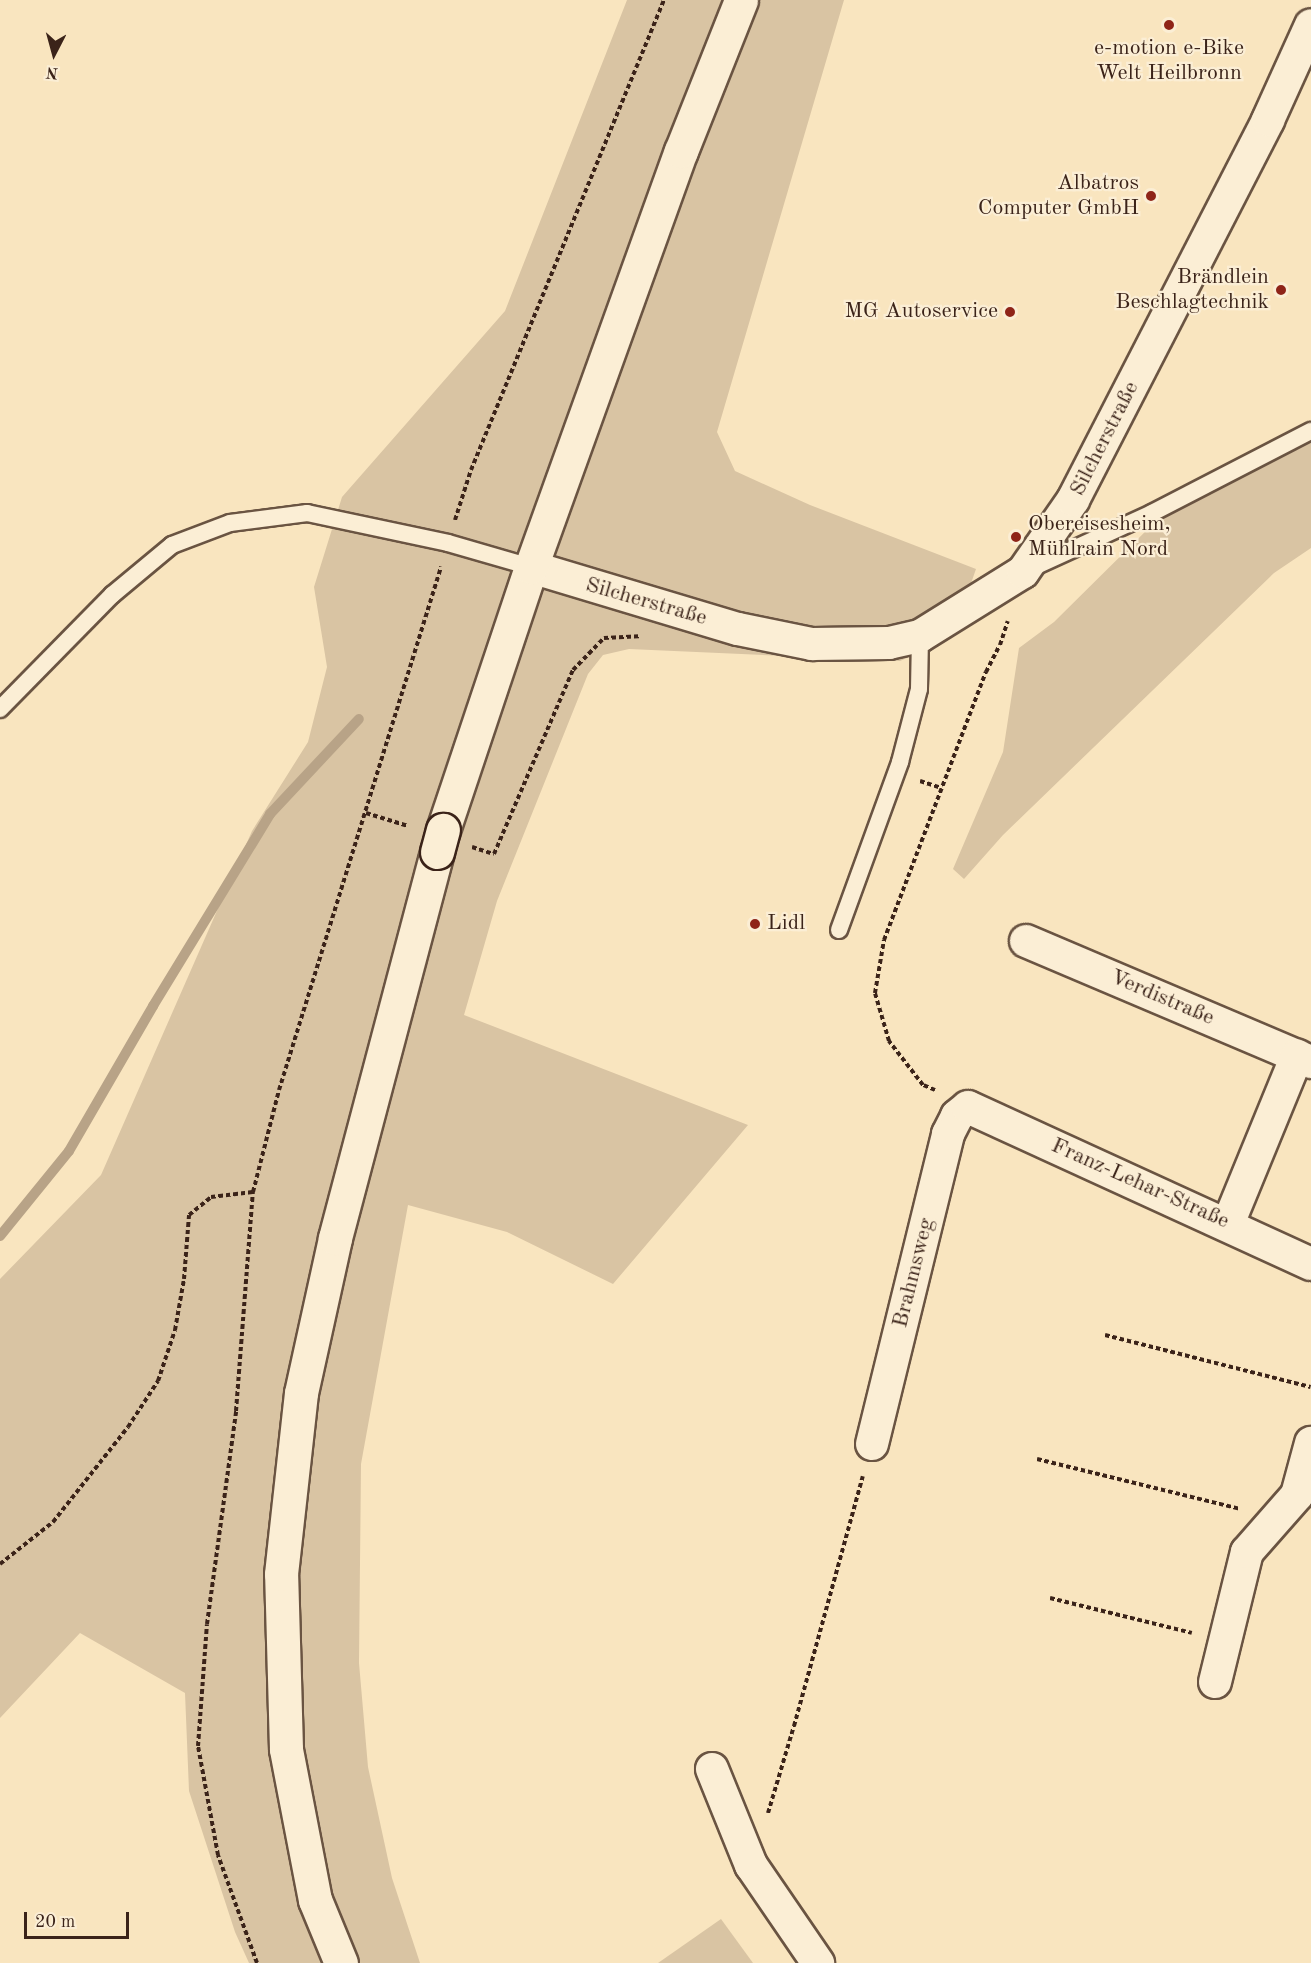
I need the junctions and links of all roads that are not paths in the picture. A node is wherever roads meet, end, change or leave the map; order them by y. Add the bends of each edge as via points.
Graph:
1 (741, 0) edge
2 (1311, 25) edge
3 (1311, 431) edge
4 (531, 567) junction
5 (1023, 572) junction
6 (920, 636) junction
7 (0, 709) edge
8 (838, 930) dead end
9 (1026, 941) dead end
10 (1304, 1059) edge
11 (968, 1107) joint
12 (1228, 1224) junction
13 (1311, 1264) edge
14 (1311, 1443) edge
15 (872, 1444) road end
16 (1215, 1682) dead end
17 (712, 1769) dead end
18 (341, 1963) edge
19 (818, 1963) edge

1 - 4 main road via 681,151
2 - 5 street, Silcherstraße via 1268,120 1079,490
3 - 5 lane via 1152,513
4 - 6 street, Silcherstraße via 738,629 812,644 890,643
4 - 7 lane via 448,543 307,513 230,523 172,545 112,595
4 - 18 main road via 438,838 335,1238 301,1393 281,1574 286,1749 315,1899
5 - 6 street, Silcherstraße
6 - 8 lane via 920,689 900,762
9 - 10 street, Verdistraße
10 - 12 street, Verdistraße
11 - 12 street, Franz-Lehar-Straße
11 - 15 street, Brahmsweg via 957,1116 948,1134
12 - 13 street, Franz-Lehar-Straße
14 - 16 street via 1297,1495 1247,1552
17 - 19 street via 752,1865

